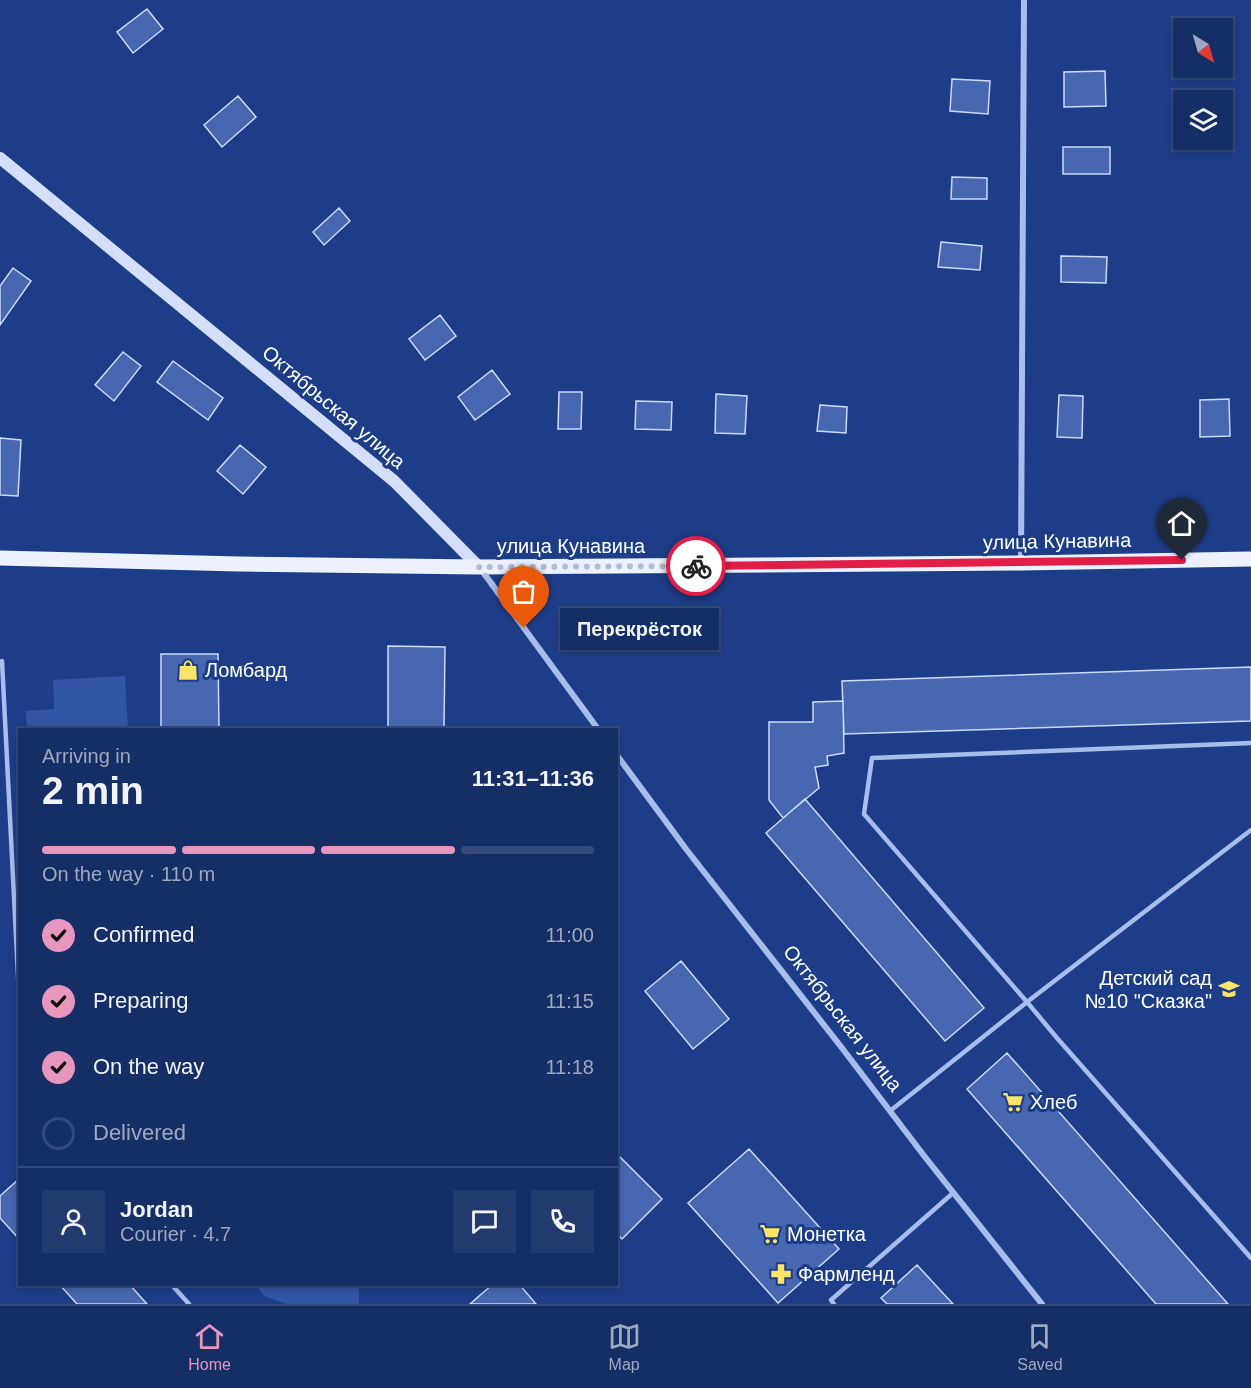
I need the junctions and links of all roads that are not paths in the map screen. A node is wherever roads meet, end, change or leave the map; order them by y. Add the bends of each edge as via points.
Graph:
1 (1024, 0) edge
2 (0, 158) edge
3 (0, 558) edge
4 (1251, 559) edge
5 (1021, 563) junction
6 (479, 567) junction
7 (2, 661) edge
8 (597, 728) edge
9 (1251, 743) edge
10 (618, 757) edge
11 (1251, 830) edge
12 (18, 976) edge
13 (1027, 1002) junction
14 (890, 1111) junction
15 (953, 1193) junction
16 (1251, 1258) edge
17 (173, 1286) edge
18 (189, 1304) edge
19 (834, 1304) edge
20 (1042, 1304) edge

1 - 5 street
2 - 6 main road, Октябрьская улица via 394,481
3 - 6 main road, улица Кунавина
4 - 5 main road, улица Кунавина
5 - 6 main road, улица Кунавина
6 - 8 street, Октябрьская улица
7 - 12 lane
9 - 13 lane via 872,759 864,814
10 - 14 street, Октябрьская улица
11 - 13 lane
13 - 14 lane
13 - 16 lane
14 - 15 street, Октябрьская улица
15 - 19 lane via 831,1300
15 - 20 street, Октябрьская улица
17 - 18 lane

